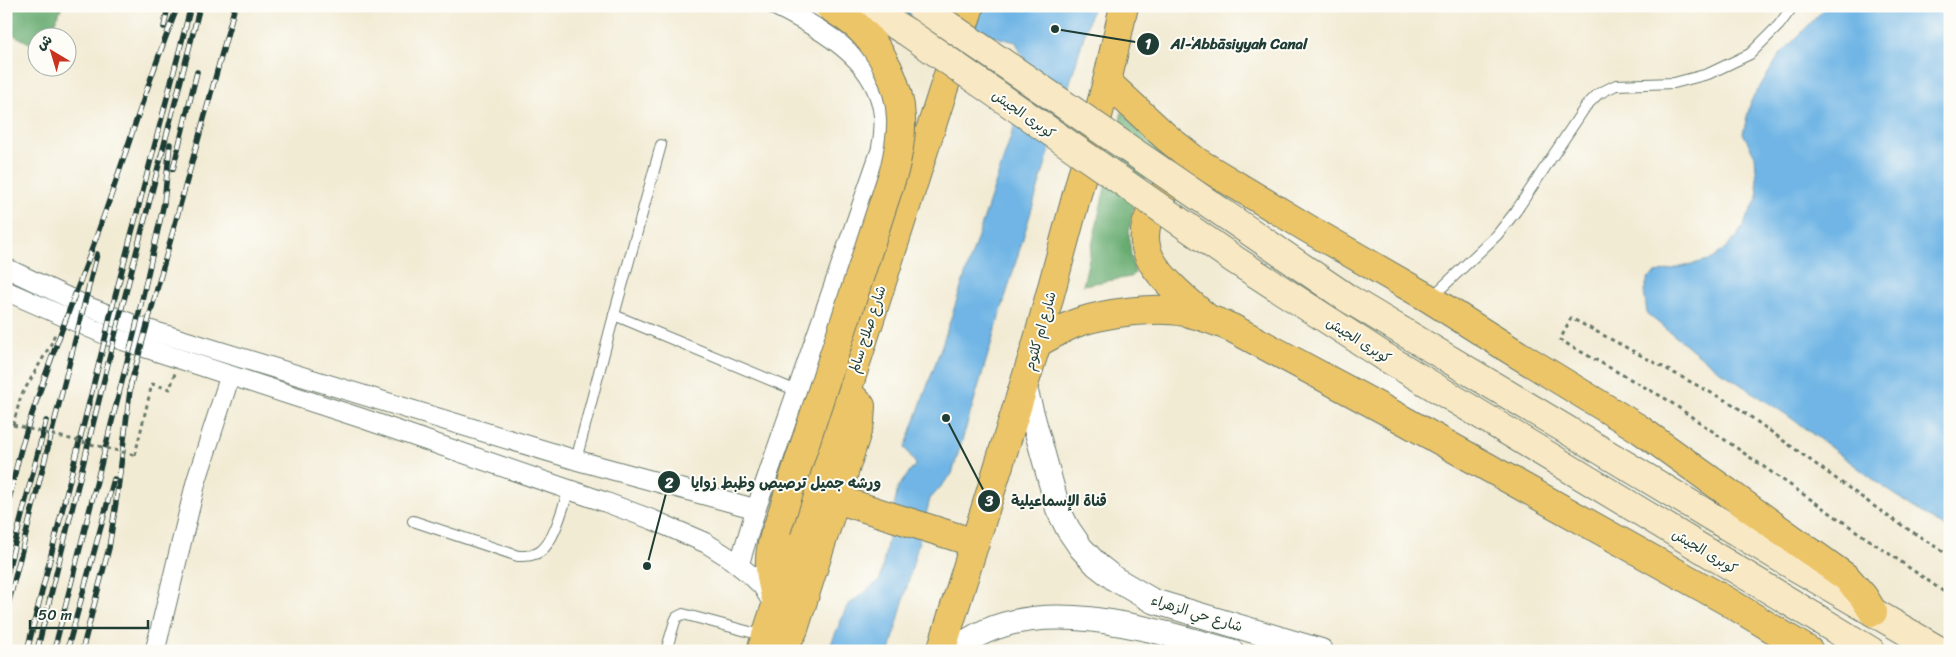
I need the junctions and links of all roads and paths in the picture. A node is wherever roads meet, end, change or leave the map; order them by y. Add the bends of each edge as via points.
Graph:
1 (776, 6) edge
2 (829, 6) edge
3 (863, 6) edge
4 (920, 6) edge
5 (1124, 6) edge
6 (1793, 6) edge
7 (966, 18) edge
8 (1107, 82) junction
9 (941, 93) junction
10 (885, 122) junction
11 (661, 145) dead end
12 (1196, 161) junction
13 (6, 268) edge
14 (6, 291) edge
15 (1430, 299) junction
16 (614, 315) junction
17 (62, 316) junction
18 (1207, 318) junction
19 (1037, 343) junction
20 (179, 359) junction
21 (230, 376) junction
22 (310, 380) junction
23 (1024, 385) junction
24 (797, 391) junction
25 (847, 391) junction
26 (304, 400) junction
27 (576, 460) junction
28 (569, 490) junction
29 (846, 502) junction
30 (756, 509) junction
31 (413, 522) dead end
32 (975, 543) junction
33 (1950, 556) edge
34 (739, 565) junction
35 (1950, 596) edge
36 (1153, 601) junction
37 (776, 605) junction
38 (1873, 612) junction
39 (1145, 629) junction
40 (764, 644) edge
41 (155, 651) edge
42 (666, 651) edge
43 (941, 651) edge
44 (954, 651) edge
45 (1231, 651) edge
46 (1322, 651) edge
47 (1809, 651) edge
48 (1871, 651) edge
49 (1940, 651) edge

1 - 10 street via 810,22 853,54 879,94
2 - 37 highway, bridge via 858,27 883,59 897,93 901,117 900,144 894,171 772,541 769,566
3 - 48 main road, كوبرى الجيش, bridge via 907,32 1235,260 1385,357
4 - 38 main road, bridge via 1347,298
5 - 8 highway, شارع ام كلثوم
6 - 15 lane via 1750,54 1708,74 1674,83 1616,85 1598,94 1586,106 1497,235
7 - 9 highway, شارع صلاح سالم
8 - 12 highway via 1166,138
8 - 19 highway, شارع ام كلثوم
9 - 10 street via 932,108 918,118 902,123
9 - 25 highway, شارع صلاح سالم
10 - 24 street via 881,150
11 - 16 lane
12 - 15 highway
12 - 18 highway via 1175,180 1152,209 1146,228 1146,245 1158,270
13 - 22 street via 136,326
14 - 17 street
15 - 38 highway via 1638,428 1823,559 1852,582
16 - 24 lane
16 - 27 lane
17 - 20 street via 106,335
17 - 20 path, bridge via 51,344 21,396 13,425 135,455 152,384 170,389
18 - 19 highway via 1160,310 1094,317
18 - 47 highway via 1232,328 1396,416 1727,601
19 - 23 highway, شارع ام كلثوم
20 - 21 street
21 - 26 street
21 - 41 street via 196,482
22 - 26 street
22 - 27 street
23 - 32 highway, شارع ام كلثوم
23 - 36 street, شارع حي الزهراء via 1051,487 1068,529 1097,565
24 - 30 street
25 - 29 highway via 861,406 862,417
25 - 37 highway, شارع صلاح سالم
26 - 28 street
27 - 28 street
27 - 30 street
28 - 31 lane via 548,544 529,556 518,556
28 - 34 street via 684,533
29 - 32 highway
29 - 40 highway via 792,633 784,639
30 - 34 street
32 - 43 highway, شارع ام كلثوم
33 - 35 path via 1889,517 1734,405 1570,318 1560,340 1666,399
34 - 37 street
36 - 39 street
36 - 46 street, شارع حي الزهراء
37 - 40 highway, شارع صلاح سالم
38 - 49 main road
39 - 44 street, شارع حي الزهراء via 1059,616 1032,617 1005,623 979,634
39 - 45 street, شارع حي الزهراء
40 - 42 lane via 683,614 675,621

